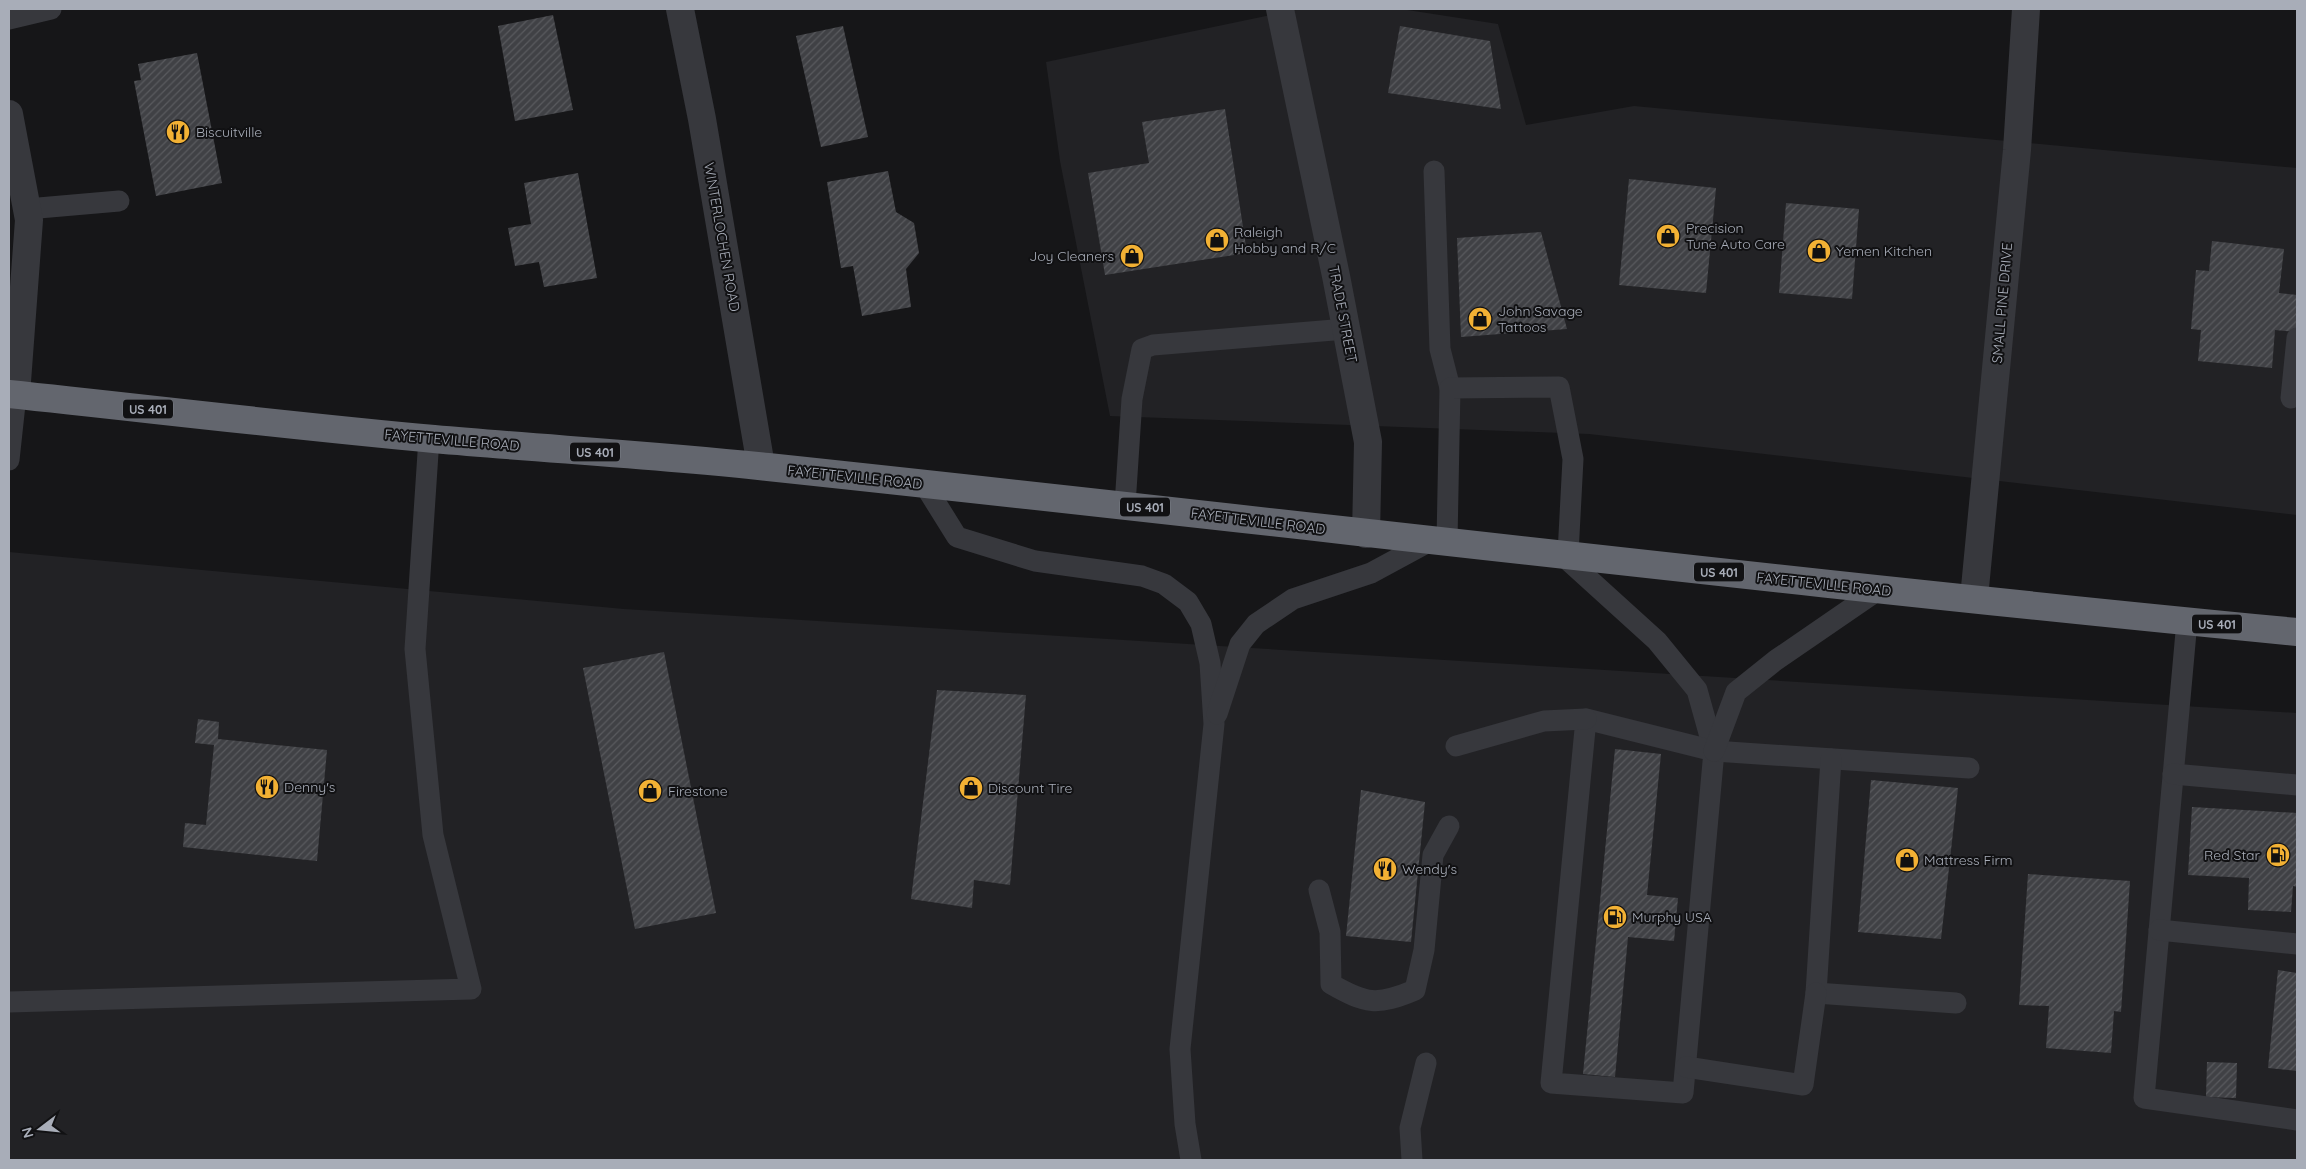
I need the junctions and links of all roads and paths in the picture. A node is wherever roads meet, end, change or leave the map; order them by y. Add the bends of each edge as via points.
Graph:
1 (51, 9) edge
2 (680, 9) edge
3 (1280, 9) edge
4 (2026, 9) edge
5 (9, 19) edge
6 (10, 127) edge
7 (1434, 171) dead end
8 (119, 201) dead end
9 (27, 209) junction
10 (1346, 329) junction
11 (2297, 338) edge
12 (1450, 388) junction
13 (13, 395) edge
14 (2291, 398) dead end
15 (429, 438) junction
16 (9, 460) edge
17 (761, 466) junction
18 (924, 484) junction
19 (1125, 505) junction
20 (1366, 534) junction
21 (1439, 541) junction
22 (1564, 553) junction
23 (1878, 590) junction
24 (1974, 598) junction
25 (2187, 621) junction
26 (2297, 632) edge
27 (1586, 718) junction
28 (1214, 724) junction
29 (1456, 746) dead end
30 (1714, 751) junction
31 (1830, 759) junction
32 (1969, 768) dead end
33 (2173, 774) junction
34 (2297, 785) edge
35 (1449, 826) dead end
36 (1319, 890) dead end
37 (2159, 930) junction
38 (2297, 944) edge
39 (1816, 993) junction
40 (9, 1002) edge
41 (1956, 1004) dead end
42 (1426, 1063) dead end
43 (1686, 1068) junction
44 (2297, 1120) edge
45 (1191, 1160) edge
46 (1412, 1160) edge

1 - 5 lane
2 - 17 street, WINTERLOCHEN ROAD
3 - 10 street, TRADE STREET
4 - 24 street, SMALL PINE DRIVE via 2017,150
6 - 9 street
7 - 12 lane via 1440,349
8 - 9 lane
9 - 13 street via 29,220
10 - 19 lane via 1153,345 1142,349 1132,399
10 - 20 street, TRADE STREET via 1368,442
11 - 14 lane
12 - 21 lane
12 - 22 lane via 1559,387 1573,459
13 - 15 highway, FAYETTEVILLE ROAD / US 401
13 - 16 lane
15 - 17 highway, FAYETTEVILLE ROAD / US 401
15 - 40 lane via 415,649 433,835 471,989
17 - 18 highway, FAYETTEVILLE ROAD / US 401
18 - 19 highway, FAYETTEVILLE ROAD / US 401
18 - 28 lane via 957,537 1036,561 1142,576 1164,584 1188,602 1201,624 1206,643
19 - 20 highway, FAYETTEVILLE ROAD / US 401
20 - 21 highway, FAYETTEVILLE ROAD / US 401
21 - 22 highway, FAYETTEVILLE ROAD / US 401
21 - 28 lane via 1371,573 1293,599 1256,624 1240,644
22 - 23 highway, FAYETTEVILLE ROAD / US 401
22 - 30 lane via 1657,641 1697,690
23 - 24 highway, FAYETTEVILLE ROAD / US 401
23 - 30 lane via 1776,660 1736,692
24 - 25 highway, FAYETTEVILLE ROAD / US 401
25 - 26 highway, FAYETTEVILLE ROAD / US 401
25 - 33 lane
27 - 29 lane via 1544,721
27 - 30 lane
27 - 43 lane via 1551,1083 1683,1093
28 - 45 lane via 1180,1049
30 - 31 lane
30 - 43 lane
31 - 32 lane
31 - 39 lane
33 - 34 lane
33 - 37 lane
35 - 36 lane via 1433,855 1424,950 1415,990 1389,1000 1357,999 1330,984 1330,932
37 - 38 lane
37 - 44 lane via 2144,1098
39 - 41 lane
39 - 43 lane via 1803,1085
42 - 46 lane via 1410,1128

